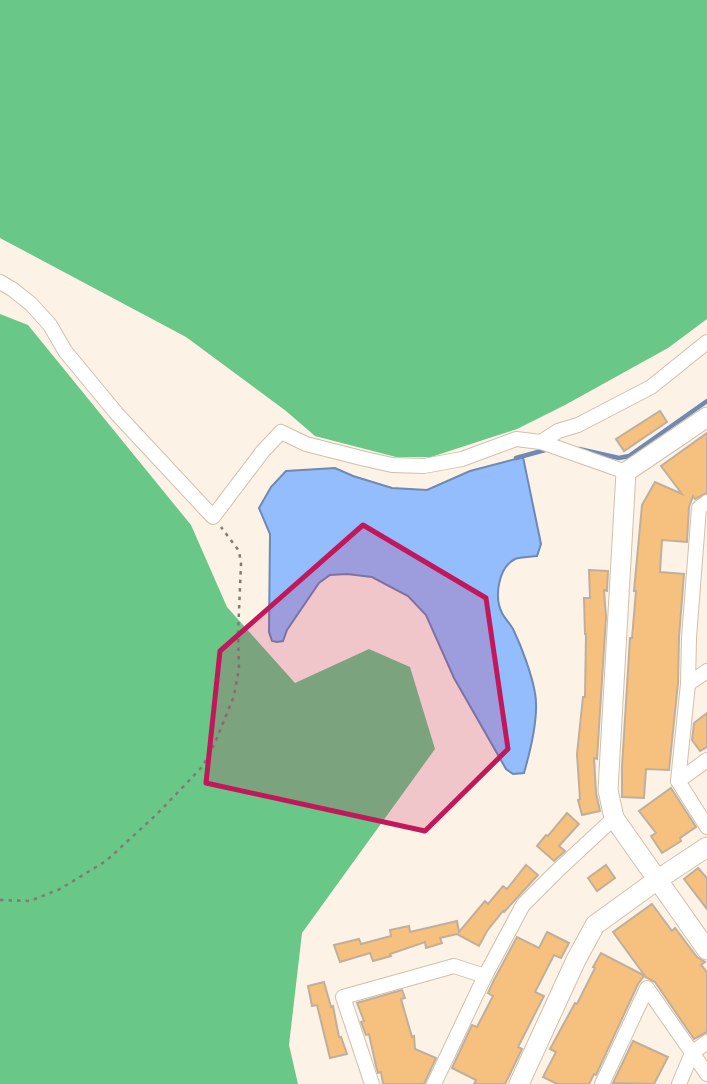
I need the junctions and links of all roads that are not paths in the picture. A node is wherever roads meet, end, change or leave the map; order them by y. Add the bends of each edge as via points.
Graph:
1 (0, 282) edge
2 (707, 342) edge
3 (707, 416) edge
4 (541, 442) junction
5 (626, 472) junction
6 (707, 502) edge
7 (700, 586) edge
8 (707, 671) edge
9 (688, 684) junction
10 (707, 760) edge
11 (678, 781) junction
12 (614, 818) junction
13 (707, 827) edge
14 (707, 847) edge
15 (657, 880) junction
16 (707, 950) edge
17 (485, 976) junction
18 (707, 1042) edge
19 (692, 1054) junction
20 (707, 1074) edge
21 (372, 1084) edge
22 (435, 1084) edge
23 (519, 1084) edge
24 (602, 1084) edge
25 (679, 1084) edge

1 - 4 street via 32,304 117,414 213,517 281,432 306,444 392,465 424,466 462,459 516,439
2 - 4 street via 652,387
3 - 5 street
4 - 5 street
5 - 12 street via 608,790
6 - 7 street via 699,508
7 - 9 street
8 - 9 street
9 - 11 street
10 - 11 street
11 - 13 street
12 - 15 street
12 - 17 street via 523,905
14 - 15 street
15 - 16 street
15 - 23 street via 595,925
17 - 21 street via 454,966 343,998
17 - 22 street
18 - 19 street
19 - 20 street
19 - 24 street via 647,989
19 - 25 street

